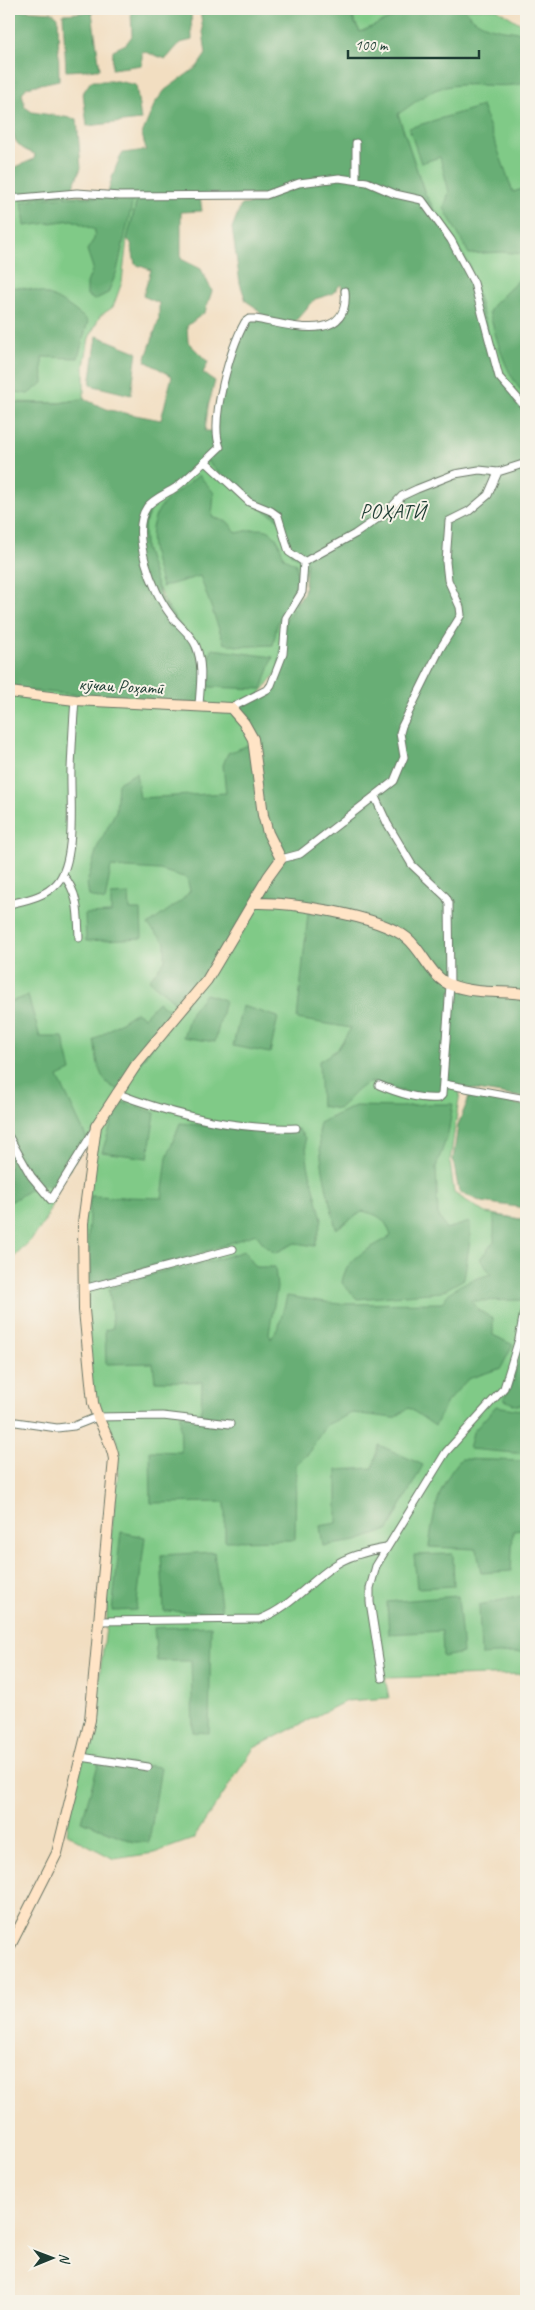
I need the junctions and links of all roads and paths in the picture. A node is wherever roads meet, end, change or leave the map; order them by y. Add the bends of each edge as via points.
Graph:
1 (356, 143) dead end
2 (356, 179) junction
3 (9, 199) edge
4 (345, 291) dead end
5 (526, 408) edge
6 (206, 461) junction
7 (526, 463) edge
8 (498, 472) junction
9 (304, 562) junction
10 (9, 692) edge
11 (74, 700) junction
12 (199, 706) junction
13 (231, 708) junction
14 (375, 797) junction
15 (281, 859) junction
16 (63, 875) junction
17 (252, 903) junction
18 (9, 904) edge
19 (79, 938) dead end
20 (450, 985) junction
21 (526, 994) edge
22 (444, 1084) junction
23 (380, 1085) dead end
24 (116, 1094) junction
25 (526, 1099) edge
26 (96, 1126) junction
27 (296, 1128) dead end
28 (9, 1137) edge
29 (233, 1249) dead end
30 (83, 1289) junction
31 (526, 1301) edge
32 (97, 1418) junction
33 (9, 1420) edge
34 (230, 1424) dead end
35 (386, 1548) junction
36 (99, 1621) junction
37 (382, 1678) dead end
38 (81, 1757) junction
39 (148, 1767) dead end
40 (9, 1948) edge

1 - 2 street
2 - 3 street via 308,181 266,195 77,193
2 - 5 street via 422,200 451,240 474,283 499,377
4 - 6 street via 342,314 330,324 303,328 255,319 245,322 218,406 216,434 220,447
6 - 9 street via 249,502 278,516 289,552
6 - 12 street via 176,487 152,502 143,515 142,524 145,562 159,597 169,614 189,633 199,655
7 - 8 street
8 - 9 street via 479,470 456,474 402,496 387,512 355,534
8 - 14 street via 488,495 449,522 448,580 460,607 460,619 440,649 402,726 404,757 399,771 394,781
9 - 13 street via 302,592 286,618 283,654 271,685
10 - 11 street, кӯчаи Роҳатӣ
11 - 12 street, кӯчаи Роҳатӣ
11 - 16 street via 70,844
12 - 13 street, кӯчаи Роҳатӣ
13 - 15 street via 253,740 263,815
14 - 15 street via 300,854
14 - 20 street via 412,865 449,903
15 - 17 street
16 - 18 street via 46,892
16 - 19 street via 75,894
17 - 20 street via 305,905 396,931 415,946 435,973
17 - 24 street via 207,980
20 - 21 street via 470,990
20 - 22 street
22 - 23 street via 441,1097 428,1099
22 - 25 street
24 - 26 street
24 - 27 street via 190,1117 254,1127
26 - 28 street via 51,1200 31,1176
26 - 30 street via 83,1223
29 - 30 street
30 - 32 street
31 - 35 street via 519,1339 504,1388 446,1452
32 - 33 street via 57,1428
32 - 34 street via 163,1416
32 - 36 street via 109,1436 114,1460
35 - 36 street via 365,1552 336,1564 286,1605 260,1619
35 - 37 street via 376,1566 370,1594
36 - 38 street via 90,1720
38 - 39 street
38 - 40 street via 58,1852

